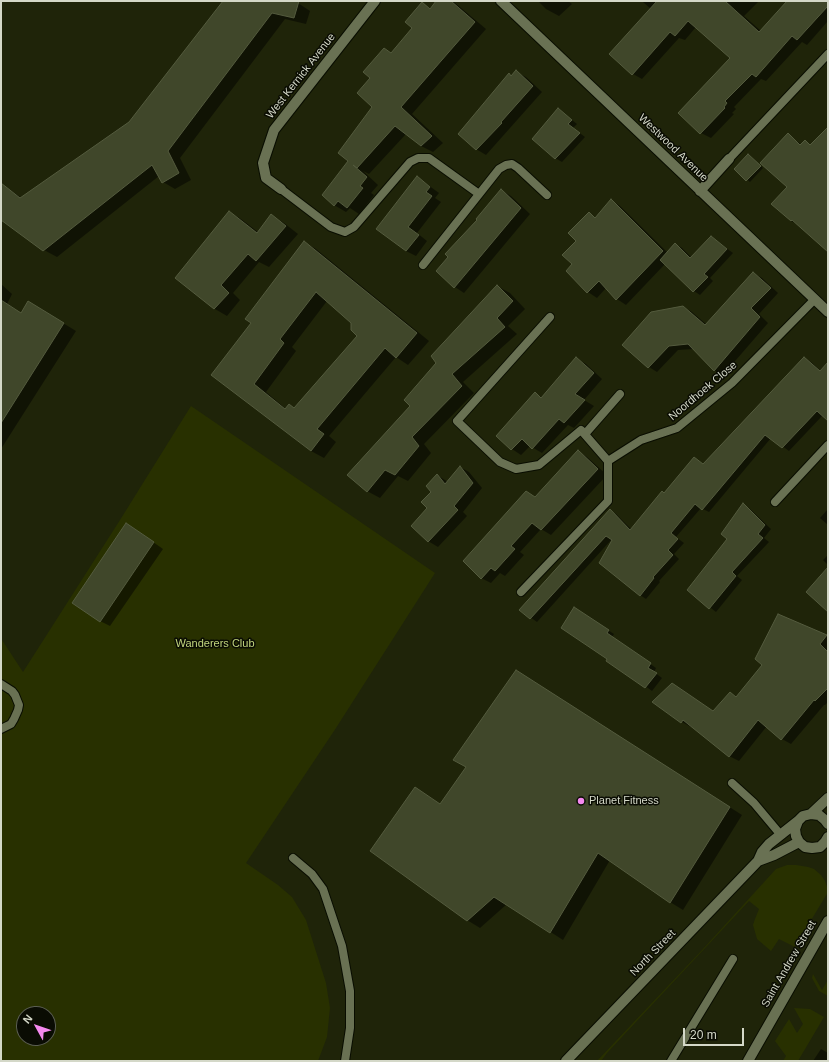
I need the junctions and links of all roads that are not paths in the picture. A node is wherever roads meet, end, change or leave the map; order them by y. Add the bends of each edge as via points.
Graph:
1 (375, 1) edge
2 (501, 1) edge
3 (828, 54) edge
4 (729, 160) joint
5 (281, 189) joint
6 (700, 191) junction
7 (479, 194) junction
8 (547, 195) dead end
9 (423, 264) dead end
10 (815, 299) junction
11 (828, 312) edge
12 (550, 317) dead end
13 (620, 394) dead end
14 (585, 434) junction
15 (828, 445) edge
16 (608, 461) junction
17 (775, 502) dead end
18 (521, 592) dead end
19 (1, 684) edge
20 (1, 729) edge
21 (732, 783) dead end
22 (828, 798) edge
23 (811, 814) junction
24 (798, 821) junction
25 (828, 824) edge
26 (780, 834) junction
27 (827, 841) edge
28 (799, 842) junction
29 (293, 858) dead end
30 (758, 861) junction
31 (828, 921) edge
32 (733, 959) dead end
33 (345, 1061) edge
34 (566, 1061) edge
35 (672, 1061) edge
36 (748, 1061) edge

1 - 5 street, West Kernick Avenue via 274,130 263,163 266,178
2 - 6 street, Westwood Avenue
3 - 4 lane
4 - 6 street
5 - 7 lane via 331,227 345,232 354,227 410,162 418,158 429,158
6 - 10 street, Westwood Avenue
7 - 8 lane via 499,169 512,164
7 - 9 lane
10 - 11 street, Westwood Avenue
10 - 16 lane, Noordhoek Close via 732,383 677,428 641,440
12 - 14 lane via 457,421 500,462 516,469 539,465 581,430
13 - 14 lane
14 - 16 lane
15 - 17 lane
16 - 18 lane via 608,501
19 - 20 lane via 16,695 19,705 17,715 11,724
21 - 26 lane via 754,803
22 - 23 street
23 - 24 street, North Street via 803,816
23 - 25 street via 819,815
24 - 26 street, North Street
24 - 28 street via 795,828
26 - 30 street, North Street via 762,852
27 - 28 street via 820,847 812,848 805,847
28 - 30 street, North Street
29 - 33 lane via 312,874 323,889 342,946 350,991 350,1028
30 - 34 street, North Street
31 - 36 street, Saint Andrew Street
32 - 35 lane

